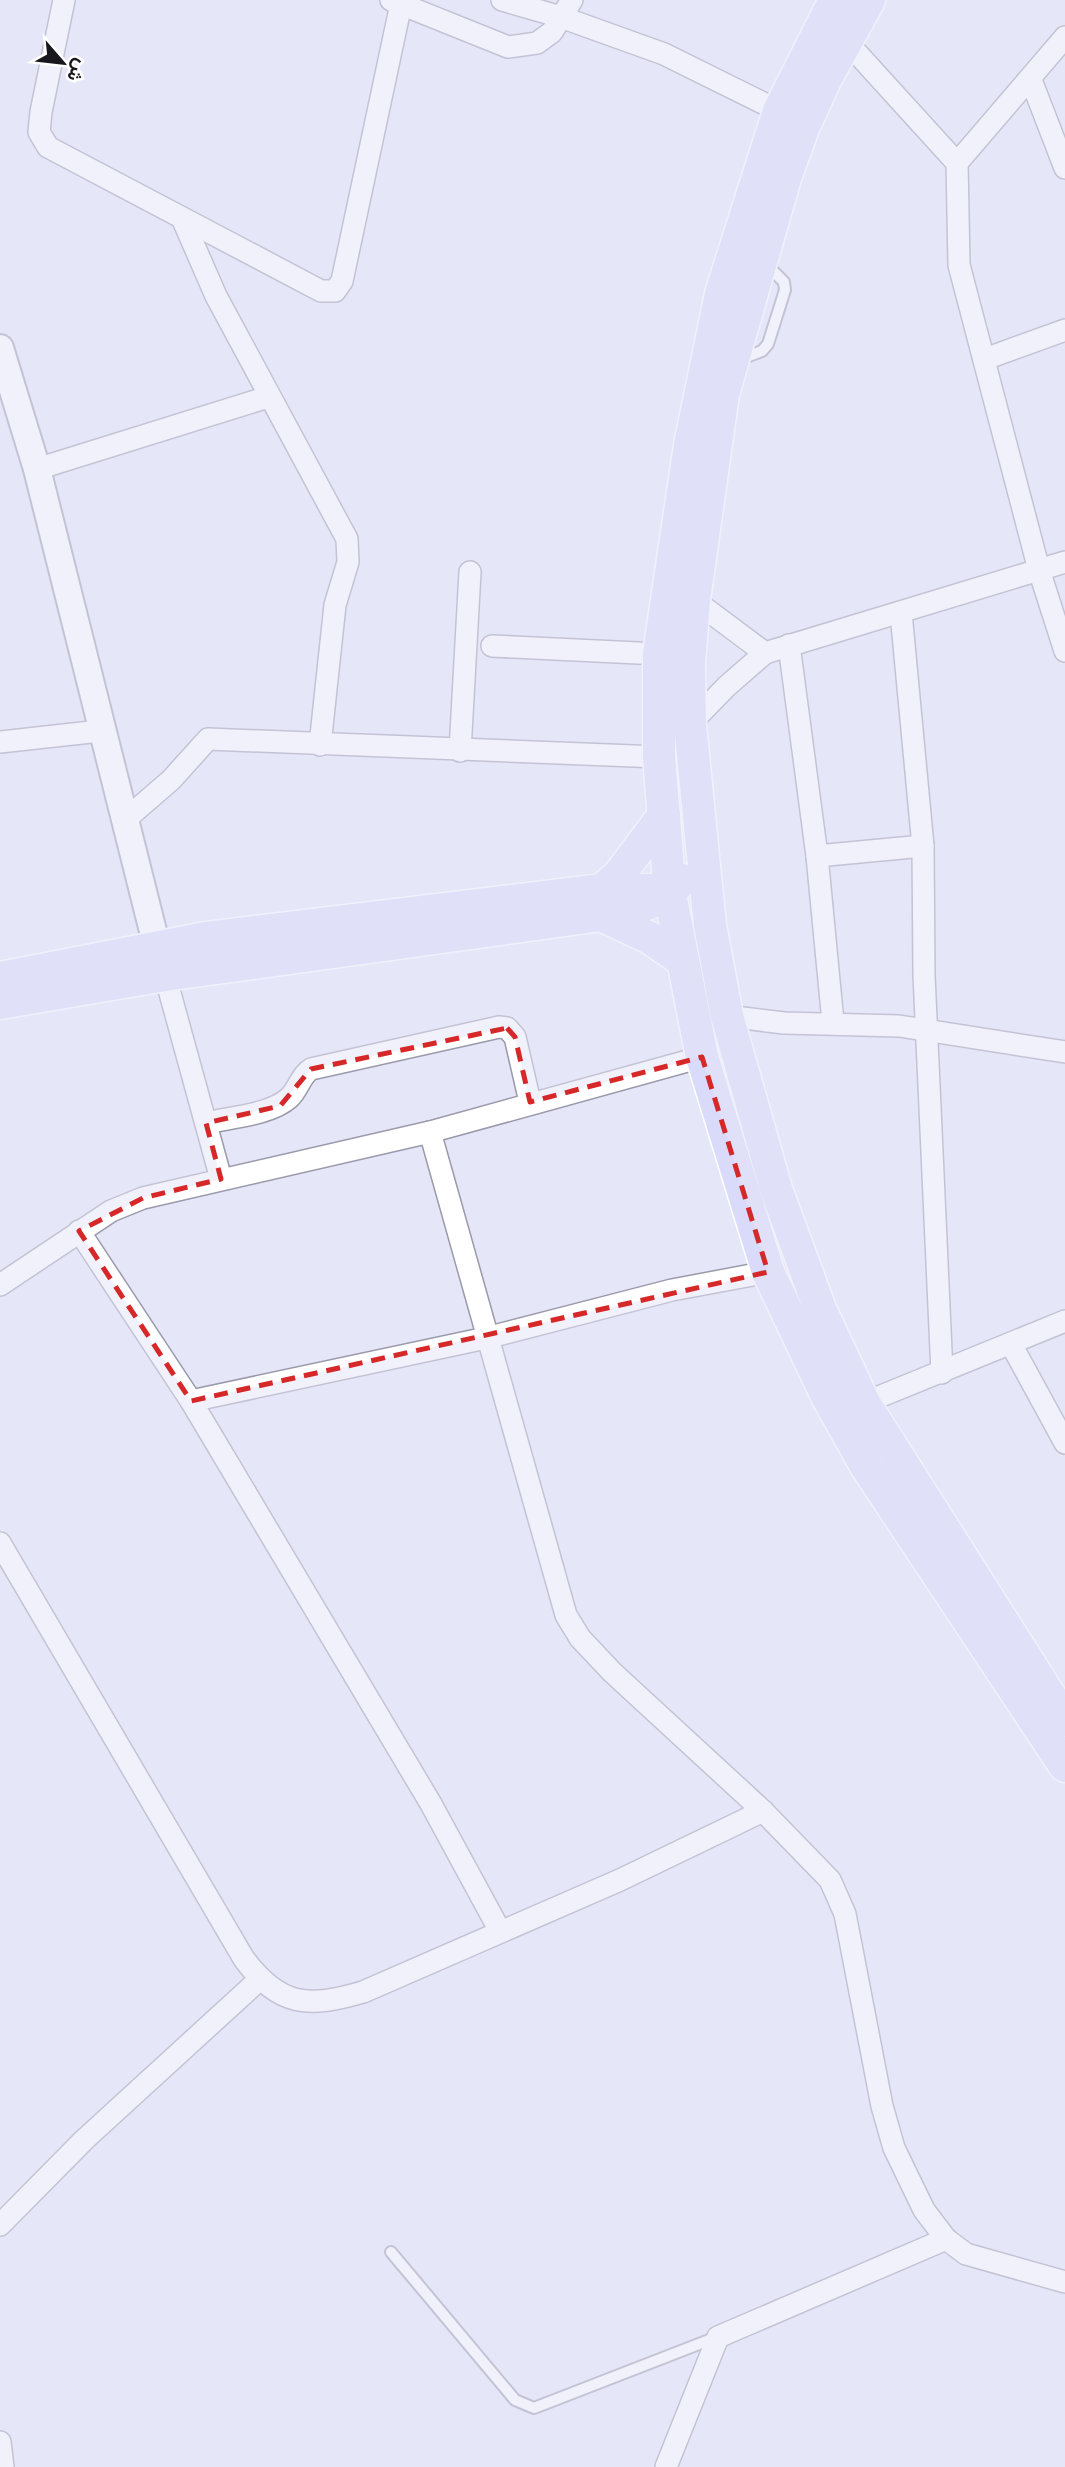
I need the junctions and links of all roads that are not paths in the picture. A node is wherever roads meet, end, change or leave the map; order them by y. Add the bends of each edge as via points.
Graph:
1 (64, 0) edge
2 (502, 0) edge
3 (835, 0) edge
4 (869, 0) edge
5 (396, 2) edge
6 (567, 8) edge
7 (1065, 37) edge
8 (846, 41) junction
9 (1031, 80) junction
10 (779, 111) junction
11 (957, 163) junction
12 (1065, 168) edge
13 (182, 218) junction
14 (1065, 330) edge
15 (0, 348) edge
16 (985, 359) junction
17 (268, 397) junction
18 (37, 469) junction
19 (1065, 562) edge
20 (1039, 570) junction
21 (470, 572) dead end
22 (694, 600) junction
23 (901, 613) junction
24 (789, 645) junction
25 (492, 646) dead end
26 (1065, 651) edge
27 (765, 653) junction
28 (659, 654) junction
29 (690, 724) junction
30 (100, 731) junction
31 (0, 742) edge
32 (320, 745) junction
33 (460, 751) junction
34 (659, 757) junction
35 (664, 815) junction
36 (127, 818) junction
37 (923, 846) junction
38 (702, 856) junction
39 (817, 856) junction
40 (670, 894) junction
41 (601, 902) junction
42 (710, 925) junction
43 (682, 960) junction
44 (160, 961) junction
45 (0, 978) edge
46 (0, 1003) edge
47 (727, 1016) junction
48 (832, 1022) junction
49 (928, 1030) junction
50 (1065, 1052) edge
51 (702, 1057) junction
52 (530, 1102) junction
53 (206, 1123) junction
54 (430, 1132) junction
55 (221, 1178) junction
56 (79, 1231) junction
57 (768, 1272) junction
58 (0, 1285) edge
59 (1065, 1321) edge
60 (486, 1338) junction
61 (1011, 1344) junction
62 (942, 1373) junction
63 (191, 1401) junction
64 (864, 1403) junction
65 (1065, 1443) edge
66 (0, 1543) edge
67 (1065, 1720) edge
68 (1065, 1766) edge
69 (763, 1811) junction
70 (500, 1931) junction
71 (260, 1979) junction
72 (0, 2225) edge
73 (946, 2239) junction
74 (391, 2252) dead end
75 (1065, 2282) edge
76 (718, 2337) junction
77 (0, 2442) edge
78 (3, 2467) edge
79 (666, 2467) edge

1 - 13 street via 41,113 42,139 48,147
2 - 6 street
3 - 10 main road
4 - 8 main road
5 - 6 street via 508,47 537,43 552,32
5 - 13 street via 342,281 335,291 321,290
6 - 10 street
7 - 9 street
8 - 11 street
8 - 22 main road via 803,128 723,394
9 - 11 street
9 - 12 street
10 - 28 main road via 721,293 690,445
11 - 16 street via 959,265
13 - 17 street
14 - 16 street
15 - 18 street
16 - 20 street
17 - 18 street
17 - 32 street via 327,499 349,551 335,605
18 - 30 street
19 - 20 street
20 - 23 street
20 - 26 street
21 - 33 street
22 - 27 street
22 - 29 main road
23 - 24 street
23 - 37 street
24 - 27 street
24 - 39 street
25 - 28 street
27 - 29 street
28 - 34 main road
29 - 38 main road
30 - 31 street
30 - 36 street
32 - 33 street
32 - 36 street via 208,739 171,780
33 - 34 street
34 - 35 main road
35 - 40 main road
35 - 41 main road
36 - 44 street
37 - 39 street
37 - 49 street
38 - 40 main road
38 - 42 main road
39 - 48 street
40 - 41 main road via 649,905
40 - 42 main road
40 - 43 main road
41 - 43 main road
41 - 44 main road
42 - 47 main road
43 - 51 main road
44 - 45 main road
44 - 46 main road
44 - 53 street
47 - 48 street via 784,1023
47 - 64 main road via 776,1189 820,1308
48 - 49 street
49 - 50 street
49 - 62 street
51 - 52 street
51 - 57 main road
52 - 53 street via 515,1037 499,1027 312,1069 280,1106
52 - 54 street
53 - 55 street
54 - 55 street
54 - 60 street
55 - 56 street via 143,1198
56 - 58 street
56 - 63 street
57 - 60 street via 660,1292
57 - 68 main road via 866,1466
59 - 61 street
60 - 63 street
60 - 69 street via 566,1615 580,1638 612,1672
61 - 62 street
61 - 65 street
62 - 64 street
63 - 70 street via 431,1804
64 - 67 main road
66 - 71 street via 230,1937
69 - 70 street
69 - 73 street via 839,1894 894,2148 924,2210
70 - 71 street via 336,2000 296,2001
71 - 72 street via 84,2140
73 - 75 street via 989,2263
73 - 76 street
74 - 76 lane via 515,2400 534,2407
76 - 79 street
77 - 78 street

